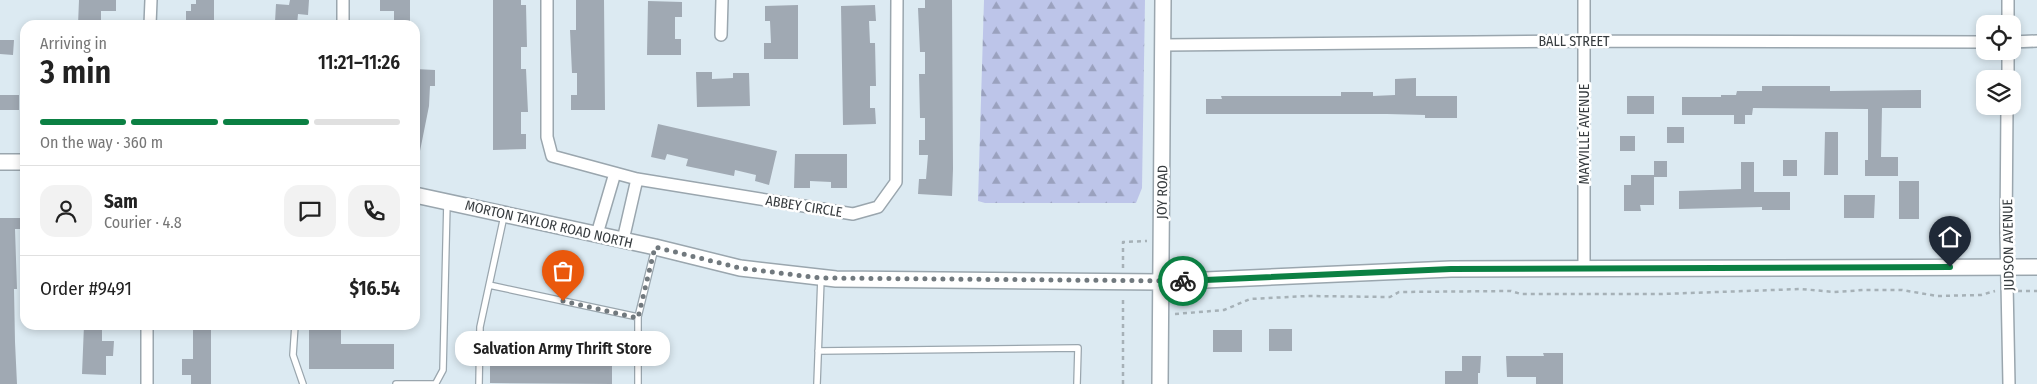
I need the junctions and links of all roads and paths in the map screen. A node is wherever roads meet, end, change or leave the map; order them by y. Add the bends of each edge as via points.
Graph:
1 (151, 0) edge
2 (343, 0) edge
3 (547, 0) edge
4 (722, 0) edge
5 (897, 0) edge
6 (1163, 0) edge
7 (1584, 0) edge
8 (2008, 0) edge
9 (2008, 15) edge
10 (150, 20) edge
11 (342, 20) edge
12 (721, 35) dead end
13 (1584, 41) junction
14 (2037, 41) edge
15 (1976, 42) edge
16 (2021, 42) edge
17 (1163, 45) junction
18 (2007, 115) edge
19 (0, 162) edge
20 (20, 162) edge
21 (615, 173) junction
22 (637, 179) junction
23 (420, 195) edge
24 (447, 201) junction
25 (505, 214) junction
26 (597, 234) junction
27 (623, 240) junction
28 (1145, 241) dead end
29 (655, 247) junction
30 (1123, 256) dead end
31 (2008, 267) junction
32 (2037, 267) edge
33 (1584, 268) junction
34 (820, 278) junction
35 (1161, 282) junction
36 (489, 284) junction
37 (2008, 291) junction
38 (2037, 291) edge
39 (1123, 299) dead end
40 (1161, 315) junction
41 (638, 318) junction
42 (147, 330) edge
43 (295, 330) edge
44 (818, 351) junction
45 (147, 384) edge
46 (303, 384) edge
47 (396, 384) edge
48 (436, 384) edge
49 (479, 384) edge
50 (638, 384) edge
51 (817, 384) edge
52 (1077, 384) edge
53 (1123, 384) edge
54 (1160, 384) edge
55 (2009, 384) edge

1 - 10 street
2 - 11 street
3 - 21 street, ABBEY CIRCLE via 547,137 552,156
4 - 12 street
5 - 22 street, ABBEY CIRCLE via 896,182 878,207 853,214
6 - 17 street, JOY ROAD
7 - 13 street, MAYVILLE AVENUE
8 - 9 street
13 - 15 street, BALL STREET
13 - 17 street, BALL STREET
13 - 33 street, MAYVILLE AVENUE
14 - 16 street
17 - 35 street, JOY ROAD
18 - 31 street, JUDSON AVENUE
19 - 20 street
21 - 22 street, ABBEY CIRCLE
21 - 26 street
22 - 27 street
23 - 24 street, MORTON TAYLOR ROAD NORTH
24 - 25 street, MORTON TAYLOR ROAD NORTH
24 - 48 lane via 443,370
25 - 26 street, MORTON TAYLOR ROAD NORTH
25 - 36 lane
26 - 27 street, MORTON TAYLOR ROAD NORTH
27 - 29 street, MORTON TAYLOR ROAD NORTH
28 - 30 path via 1123,242
29 - 34 street, MORTON TAYLOR ROAD NORTH via 740,268
29 - 41 lane
31 - 32 street, MORTON TAYLOR ROAD NORTH
31 - 33 street, MORTON TAYLOR ROAD NORTH
31 - 37 street, JUDSON AVENUE
33 - 35 street, MORTON TAYLOR ROAD NORTH via 1451,269
34 - 35 street, MORTON TAYLOR ROAD NORTH
34 - 44 lane
35 - 40 street, JOY ROAD
36 - 41 lane
36 - 49 lane via 480,328
37 - 38 path
37 - 40 path via 1937,296 1902,290 1834,292 1801,289 1662,294 1521,294 1495,290 1399,292 1390,297 1250,299 1224,310
37 - 55 street, JUDSON AVENUE
39 - 53 path
40 - 54 street, JOY ROAD
41 - 50 lane
42 - 45 street
43 - 46 lane via 293,355
44 - 51 lane
44 - 52 lane via 1078,348
47 - 48 lane

